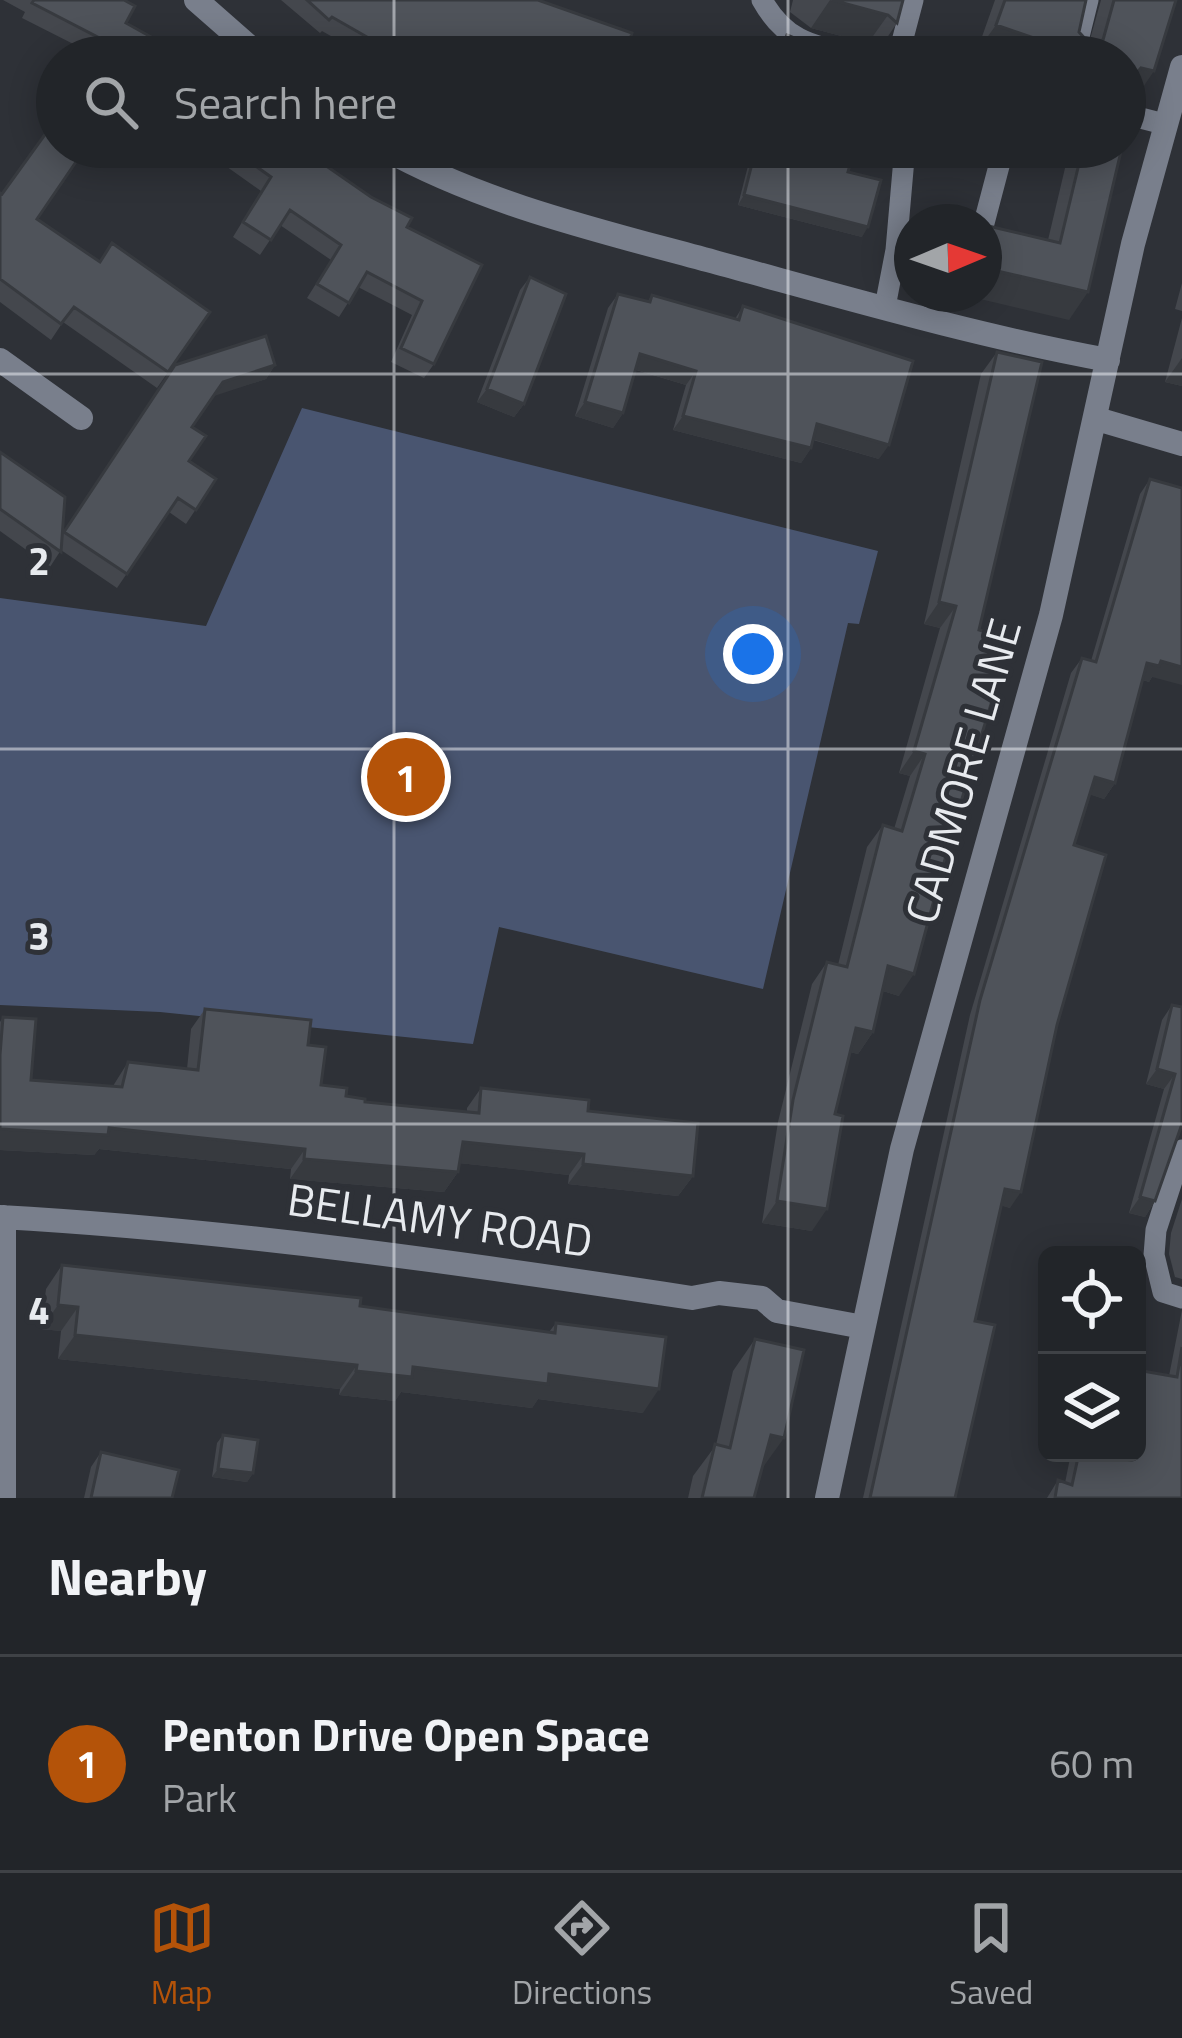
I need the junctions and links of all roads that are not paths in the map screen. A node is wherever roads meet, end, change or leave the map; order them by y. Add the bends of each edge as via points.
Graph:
1 (196, 0) edge
2 (762, 0) edge
3 (913, 0) edge
4 (1088, 0) edge
5 (237, 36) edge
6 (792, 36) edge
7 (904, 36) edge
8 (1079, 36) edge
9 (1182, 67) edge
10 (1146, 119) edge
11 (1164, 124) junction
12 (421, 168) edge
13 (902, 168) edge
14 (998, 168) edge
15 (989, 204) edge
16 (885, 307) junction
17 (0, 360) edge
18 (1108, 360) junction
19 (81, 418) dead end
20 (1097, 419) junction
21 (1182, 444) edge
22 (1182, 1150) edge
23 (2, 1217) edge
24 (1182, 1298) edge
25 (862, 1327) junction
26 (4, 1498) edge
27 (827, 1498) edge

1 - 5 street
2 - 6 lane
3 - 7 lane
4 - 8 lane
9 - 11 street, CADMORE LANE
10 - 11 lane
11 - 18 street, CADMORE LANE
12 - 16 street via 502,200
13 - 16 lane
14 - 15 lane
16 - 18 street
17 - 19 street
18 - 20 street, CADMORE LANE
20 - 21 street
20 - 25 street, CADMORE LANE via 1011,764 933,1028
22 - 24 lane via 1154,1255 1163,1292
23 - 25 street, BELLAMY ROAD via 234,1235 692,1298 762,1298 777,1311
23 - 26 street
25 - 27 street, CADMORE LANE

